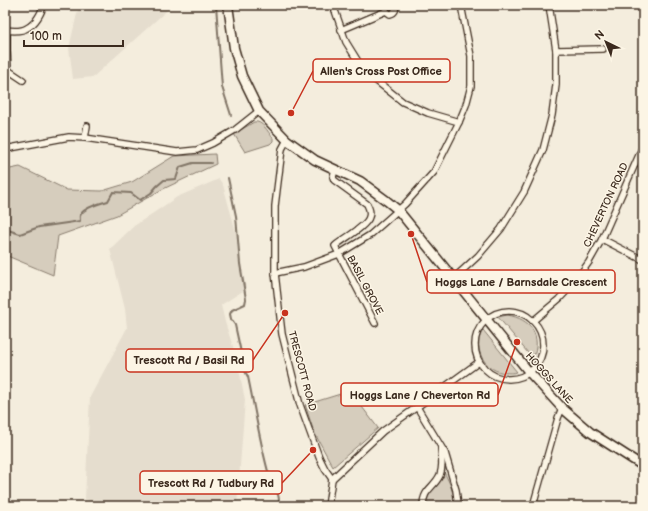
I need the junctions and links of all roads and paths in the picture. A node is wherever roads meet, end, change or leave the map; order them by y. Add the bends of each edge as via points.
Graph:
1 (43, 5) edge
2 (228, 5) edge
3 (333, 5) edge
4 (394, 5) edge
5 (549, 5) edge
6 (463, 6) edge
7 (387, 8) edge
8 (6, 30) edge
9 (341, 30) junction
10 (603, 49) dead end
11 (556, 50) junction
12 (23, 80) dead end
13 (259, 111) junction
14 (459, 122) junction
15 (87, 126) dead end
16 (85, 138) junction
17 (287, 140) junction
18 (643, 146) edge
19 (5, 149) edge
20 (334, 170) junction
21 (398, 210) junction
22 (602, 239) junction
23 (339, 254) junction
24 (643, 260) edge
25 (275, 272) junction
26 (453, 279) junction
27 (487, 319) junction
28 (533, 321) junction
29 (374, 323) dead end
30 (643, 353) edge
31 (643, 360) edge
32 (479, 362) junction
33 (529, 372) junction
34 (417, 408) junction
35 (562, 408) junction
36 (440, 446) junction
37 (643, 466) edge
38 (332, 479) junction
39 (328, 506) edge
40 (423, 506) edge
41 (457, 506) edge
42 (533, 506) edge

1 - 8 street via 39,16 27,28 17,31
2 - 13 street, HOGGS LANE via 234,48 242,76
3 - 9 street
4 - 7 street via 396,9 393,13 390,14
5 - 11 street
6 - 14 street via 471,56 470,86
7 - 9 street
8 - 12 street via 8,70
9 - 14 street via 359,63 369,75 403,102
10 - 11 street
11 - 26 street via 556,84 552,114 540,157 524,192 501,229 478,256
13 - 16 street via 235,130 198,150 177,152
13 - 17 street, HOGGS LANE
14 - 21 street via 434,172
15 - 16 street
16 - 19 street via 69,137
17 - 20 street, HOGGS LANE
17 - 25 street, TRESCOTT ROAD via 282,149 275,206
18 - 22 street, CHEVERTON ROAD
20 - 21 street, HOGGS LANE via 360,181
20 - 23 street via 334,180 367,204 370,209 370,218 335,246
21 - 23 street via 370,235
21 - 26 street, HOGGS LANE
22 - 24 street
22 - 28 street, CHEVERTON ROAD via 574,283
23 - 25 street via 304,267
23 - 29 street, BASIL GROVE
25 - 38 street, TRESCOTT ROAD via 282,334 300,405 319,457
26 - 27 street, HOGGS LANE
27 - 28 street via 511,311
27 - 32 street via 477,332 475,343
27 - 33 street, HOGGS LANE
28 - 33 street via 541,336 542,348 539,360
30 - 31 street
32 - 33 street via 489,373 501,378 514,378
32 - 34 street
33 - 35 street, HOGGS LANE
34 - 36 street
34 - 38 street via 383,431
35 - 37 street, HOGGS LANE via 590,432
35 - 42 street
36 - 40 street via 440,474 423,498
36 - 41 street via 445,453 456,490
38 - 39 street

